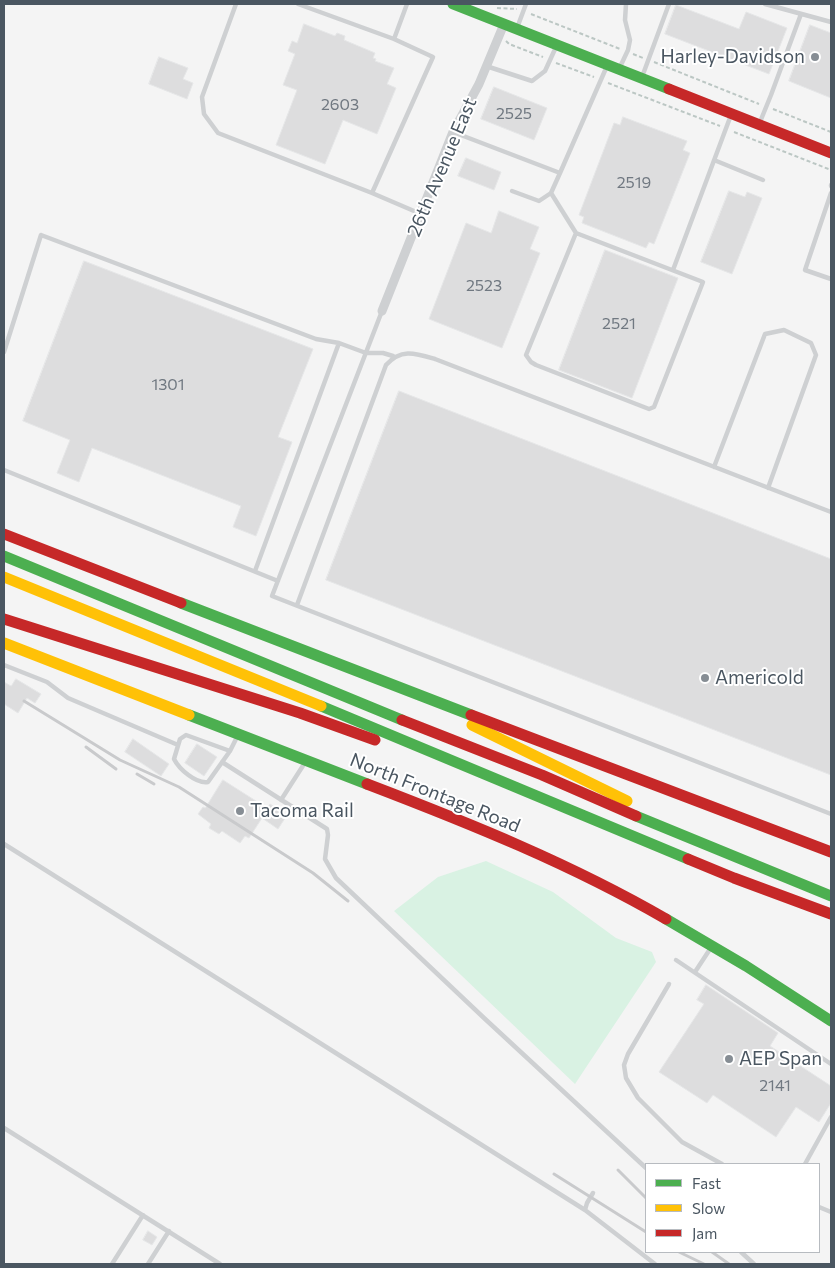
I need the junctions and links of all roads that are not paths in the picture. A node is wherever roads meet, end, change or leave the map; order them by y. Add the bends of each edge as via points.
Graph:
1 (236, 4) edge
2 (298, 4) edge
3 (407, 4) edge
4 (453, 4) edge
5 (526, 4) edge
6 (626, 4) edge
7 (669, 4) edge
8 (765, 4) edge
9 (801, 14) junction
10 (831, 22) edge
11 (501, 29) junction
12 (517, 29) junction
13 (394, 39) junction
14 (557, 45) junction
15 (608, 64) junction
16 (486, 66) junction
17 (619, 69) junction
18 (642, 78) junction
19 (732, 114) junction
20 (759, 124) junction
21 (453, 132) junction
22 (831, 153) edge
23 (714, 160) junction
24 (560, 173) junction
25 (764, 180) dead end
26 (512, 191) dead end
27 (372, 193) junction
28 (551, 193) junction
29 (831, 193) edge
30 (421, 214) junction
31 (576, 233) junction
32 (672, 270) junction
33 (831, 279) edge
34 (382, 311) joint
35 (339, 343) junction
36 (4, 352) edge
37 (366, 352) junction
38 (393, 356) junction
39 (714, 467) junction
40 (4, 470) edge
41 (768, 488) junction
42 (831, 512) edge
43 (4, 534) edge
44 (4, 556) edge
45 (255, 571) junction
46 (4, 577) edge
47 (278, 581) junction
48 (297, 605) junction
49 (4, 620) edge
50 (279, 642) junction
51 (4, 643) edge
52 (4, 664) edge
53 (238, 734) junction
54 (178, 745) junction
55 (230, 750) junction
56 (307, 761) junction
57 (222, 762) junction
58 (282, 800) junction
59 (831, 814) edge
60 (583, 815) junction
61 (4, 844) edge
62 (831, 852) edge
63 (802, 885) junction
64 (831, 896) edge
65 (831, 914) edge
66 (712, 946) junction
67 (676, 960) dead end
68 (695, 972) junction
69 (669, 984) dead end
70 (831, 1021) edge
71 (831, 1064) edge
72 (831, 1117) edge
73 (4, 1128) edge
74 (720, 1163) edge
75 (806, 1163) edge
76 (645, 1167) edge
77 (593, 1193) dead end
78 (585, 1210) junction
79 (144, 1215) junction
80 (169, 1231) junction
81 (742, 1253) edge
82 (112, 1264) edge
83 (148, 1264) edge
84 (220, 1264) edge
85 (655, 1264) edge
86 (754, 1264) edge

1 - 27 lane via 202,97 204,114 218,134
2 - 13 lane
3 - 13 lane
4 - 11 main road
5 - 12 lane
6 - 17 lane via 625,20 630,40
7 - 18 lane
8 - 9 lane
9 - 10 lane
9 - 20 lane
11 - 12 main road
11 - 16 street, 26th Avenue East
12 - 14 main road
13 - 27 lane via 433,57
14 - 15 main road
14 - 16 lane via 545,71 532,81
15 - 17 main road
15 - 24 lane
16 - 21 street, 26th Avenue East
17 - 18 main road
18 - 19 main road
19 - 20 main road
19 - 23 lane
20 - 22 main road
21 - 24 lane
21 - 30 street, 26th Avenue East
23 - 25 lane
23 - 32 lane
24 - 28 lane
26 - 28 lane via 539,201
27 - 30 lane
28 - 31 lane
29 - 33 lane via 805,270
30 - 34 street, 26th Avenue East
31 - 32 lane
31 - 32 lane via 526,355 536,366 649,409 656,404 703,282
34 - 37 lane
35 - 36 lane via 316,339 41,235
35 - 37 lane
35 - 45 lane
37 - 38 lane
37 - 47 lane
38 - 39 lane via 415,353 435,359
38 - 48 lane via 386,365
39 - 41 lane
39 - 41 lane via 765,334 784,330 811,343 816,355
40 - 45 lane
41 - 42 lane
43 - 50 main road
44 - 63 main road via 542,775
45 - 47 lane
46 - 60 main road
47 - 48 lane via 272,596
48 - 59 lane
49 - 60 main road via 300,713
50 - 62 main road
50 - 63 main road via 466,723
51 - 53 main road, North Frontage Road
52 - 54 lane via 47,682 68,698
53 - 55 lane
53 - 56 main road, North Frontage Road
54 - 55 lane via 182,736 189,735
54 - 57 lane via 175,762 202,782 209,781
55 - 57 lane
56 - 58 lane
56 - 66 main road, North Frontage Road via 520,846 658,914
57 - 58 lane
58 - 76 lane via 327,830 326,860 336,878
60 - 65 main road via 734,878
61 - 78 lane
63 - 64 main road
66 - 68 lane
66 - 70 main road, North Frontage Road
67 - 68 lane
68 - 71 lane
69 - 74 lane via 628,1054 624,1066 626,1078 638,1098 682,1142
72 - 75 lane
73 - 79 lane
77 - 78 lane
78 - 85 lane
79 - 80 lane
79 - 82 lane
80 - 83 lane
80 - 84 lane
81 - 86 lane

